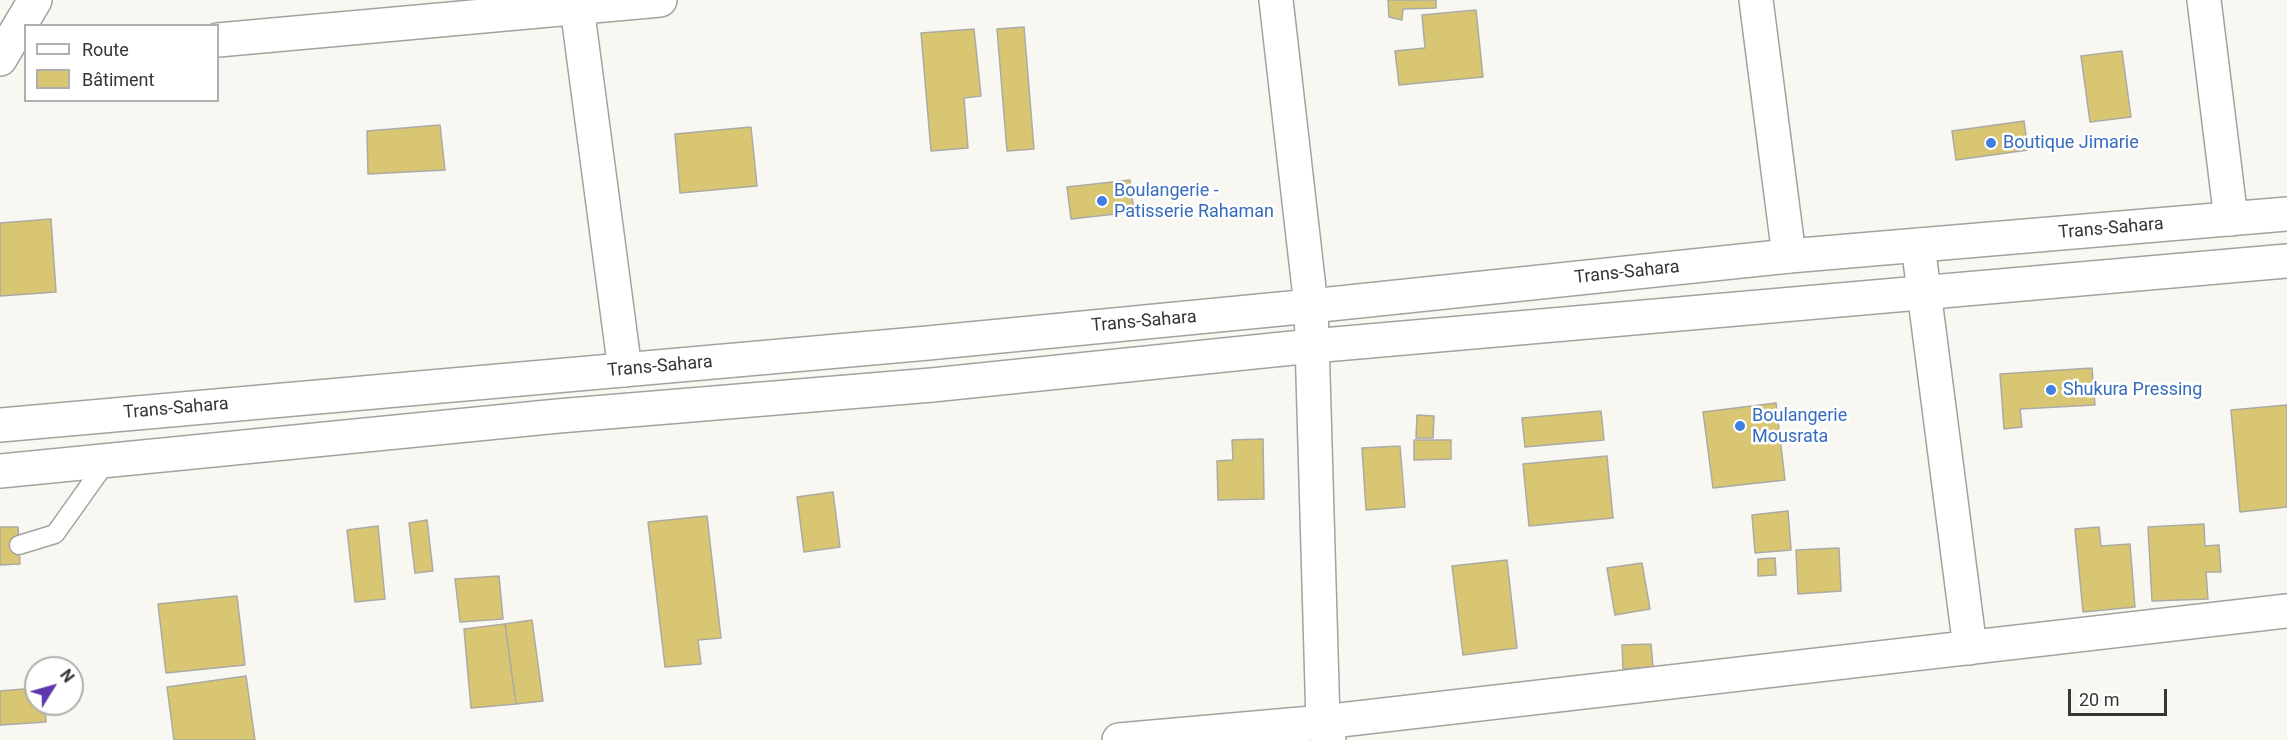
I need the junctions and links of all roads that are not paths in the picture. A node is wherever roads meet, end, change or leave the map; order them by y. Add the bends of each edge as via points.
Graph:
1 (35, 0) edge
2 (660, 0) edge
3 (1276, 0) edge
4 (1756, 0) edge
5 (2204, 0) edge
6 (577, 8) junction
7 (219, 40) edge
8 (24, 57) edge
9 (0, 59) edge
10 (2287, 214) edge
11 (2231, 219) junction
12 (1918, 245) junction
13 (1789, 256) junction
14 (2287, 261) edge
15 (1925, 294) junction
16 (1311, 306) junction
17 (928, 342) junction
18 (1312, 346) junction
19 (625, 370) junction
20 (556, 376) junction
21 (932, 385) junction
22 (558, 416) junction
23 (0, 425) edge
24 (107, 461) junction
25 (0, 471) edge
26 (19, 545) dead end
27 (2272, 613) edge
28 (2287, 638) edge
29 (1970, 648) junction
30 (1326, 731) edge
31 (1119, 740) edge

1 - 9 main road
2 - 6 main road
3 - 16 main road
4 - 13 main road
5 - 11 main road
6 - 7 main road
6 - 19 main road
8 - 9 main road
10 - 11 main road, Trans-Sahara
11 - 12 main road, Trans-Sahara
12 - 13 main road, Trans-Sahara
12 - 15 main road
13 - 16 main road, Trans-Sahara
14 - 15 main road
15 - 18 main road
15 - 29 main road
16 - 17 main road, Trans-Sahara
16 - 18 main road
17 - 19 main road, Trans-Sahara
17 - 21 main road
18 - 21 main road
18 - 30 main road
19 - 20 main road, Trans-Sahara
20 - 22 main road
20 - 23 main road, Trans-Sahara
21 - 22 main road
22 - 24 main road
24 - 25 main road
24 - 26 lane via 55,534
27 - 28 main road
27 - 29 main road
29 - 30 main road
30 - 31 main road

